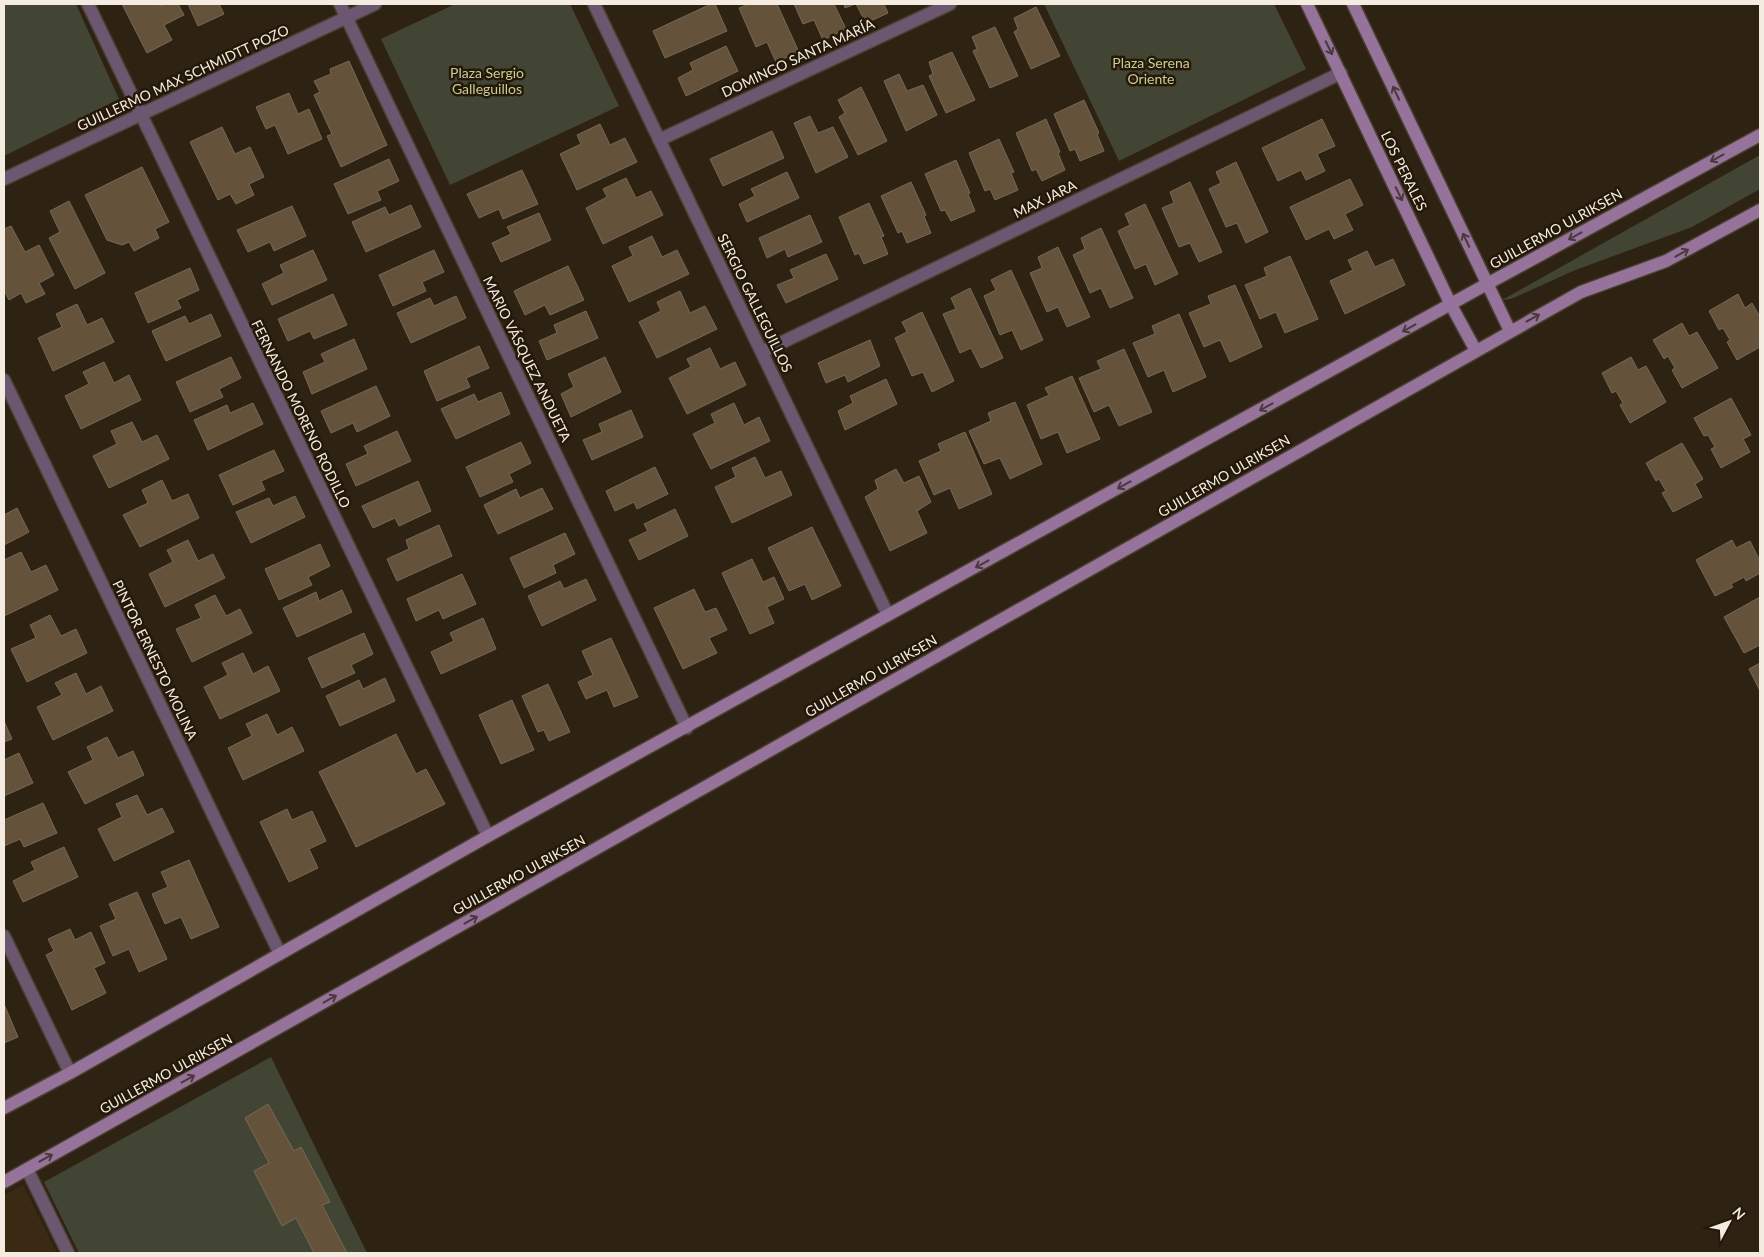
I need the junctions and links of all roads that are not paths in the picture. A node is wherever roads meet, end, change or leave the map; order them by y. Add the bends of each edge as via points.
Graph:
1 (88, 4) edge
2 (340, 4) edge
3 (375, 4) edge
4 (594, 4) edge
5 (950, 4) edge
6 (1307, 4) edge
7 (1353, 4) edge
8 (346, 18) junction
9 (1341, 73) junction
10 (140, 115) junction
11 (1760, 135) edge
12 (659, 140) junction
13 (4, 179) edge
14 (1760, 210) edge
15 (1487, 284) junction
16 (1451, 305) junction
17 (1510, 331) junction
18 (1476, 351) junction
19 (762, 352) junction
20 (4, 380) edge
21 (888, 615) junction
22 (687, 728) junction
23 (488, 836) junction
24 (4, 936) edge
25 (280, 954) junction
26 (70, 1073) junction
27 (4, 1108) edge
28 (27, 1169) junction
29 (4, 1182) edge
30 (68, 1253) edge

1 - 10 street, FERNANDO MORENO RODILLO
2 - 8 street, MARIO VÁSQUEZ ANDUETA
3 - 8 street, GUILLERMO MAX SCHMIDTT POZO
4 - 12 street, SERGIO GALLEGUILLOS
5 - 12 street, DOMINGO SANTA MARÍA
6 -> 9 main road, LOS PERALES
15 -> 7 main road, LOS PERALES
8 - 10 street, GUILLERMO MAX SCHMIDTT POZO
8 - 22 street, MARIO VÁSQUEZ ANDUETA
9 -> 16 main road, LOS PERALES
9 - 19 street, MAX JARA
10 - 13 street, GUILLERMO MAX SCHMIDTT POZO
10 - 23 street, FERNANDO MORENO RODILLO
11 -> 15 main road, GUILLERMO ULRIKSEN
12 - 19 street, SERGIO GALLEGUILLOS
17 -> 14 main road, GUILLERMO ULRIKSEN via 1580,292 1666,261
15 - 16 main road, GUILLERMO ULRIKSEN
15 - 17 main road, LOS PERALES
16 - 18 main road, LOS PERALES
16 -> 21 main road, GUILLERMO ULRIKSEN
17 - 18 main road, GUILLERMO ULRIKSEN
28 -> 18 main road, GUILLERMO ULRIKSEN
19 - 21 street, SERGIO GALLEGUILLOS
20 - 25 street, PINTOR ERNESTO MOLINA
21 - 22 main road, GUILLERMO ULRIKSEN
22 - 23 main road, GUILLERMO ULRIKSEN
23 - 25 main road, GUILLERMO ULRIKSEN
24 - 26 street
25 - 26 main road, GUILLERMO ULRIKSEN
26 - 27 main road, GUILLERMO ULRIKSEN
28 - 29 main road, GUILLERMO ULRIKSEN
28 - 30 street

